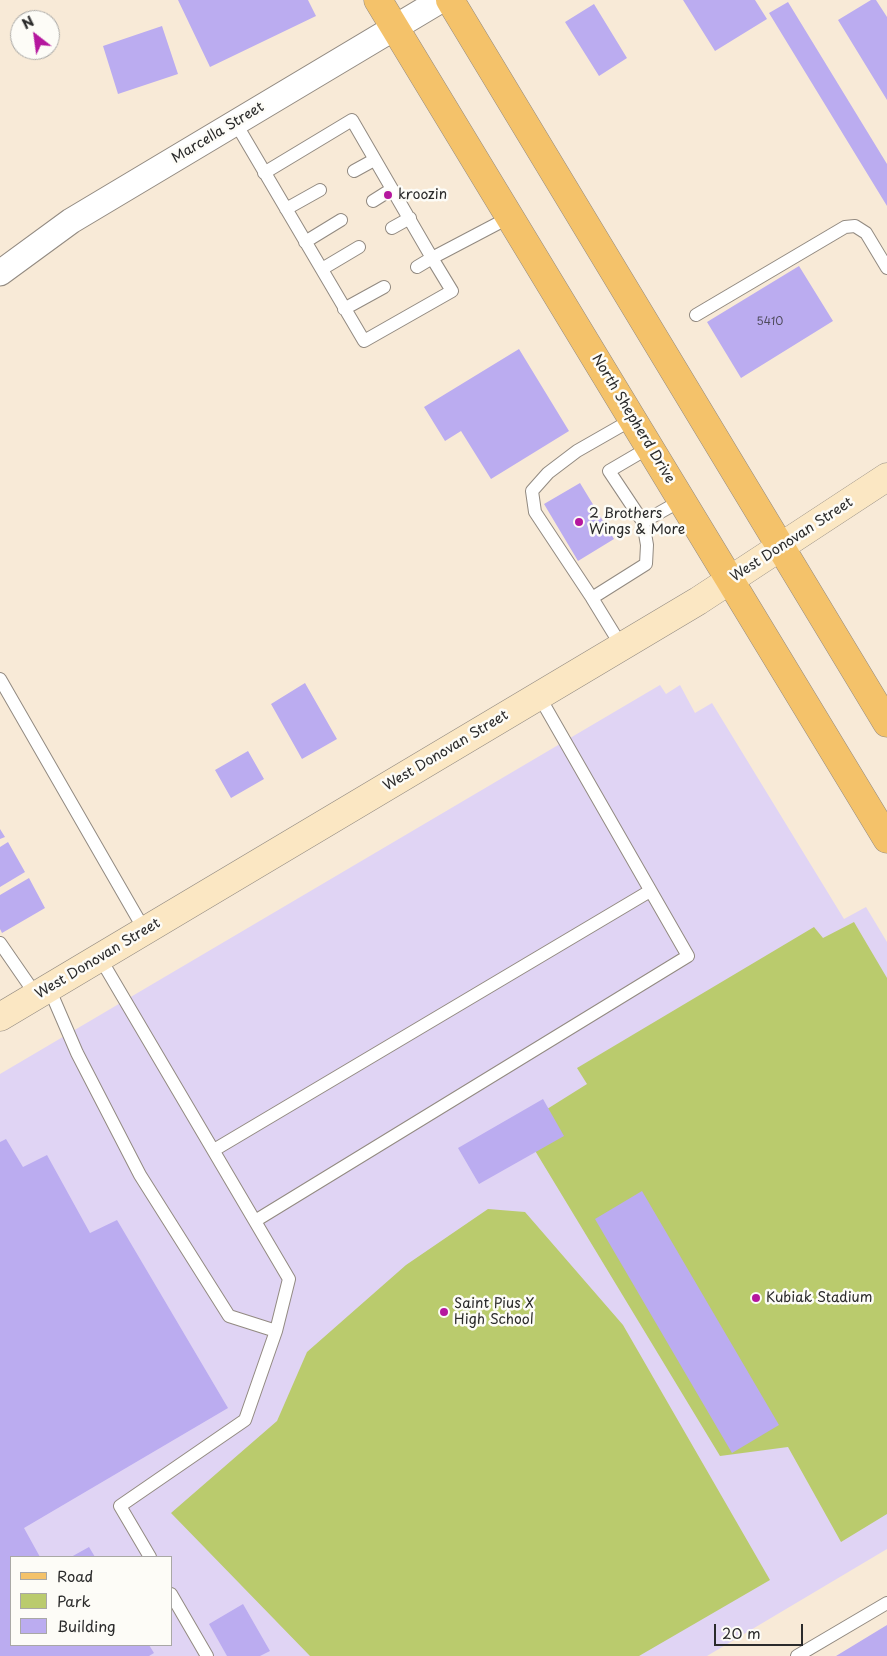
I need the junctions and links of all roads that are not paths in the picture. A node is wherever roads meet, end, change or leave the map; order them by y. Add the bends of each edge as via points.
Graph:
1 (378, 0) edge
2 (441, 0) edge
3 (450, 0) edge
4 (396, 28) junction
5 (234, 122) junction
6 (374, 160) junction
7 (354, 171) dead end
8 (264, 174) junction
9 (320, 190) dead end
10 (392, 190) junction
11 (373, 201) dead end
12 (286, 209) junction
13 (510, 217) junction
14 (410, 218) junction
15 (341, 220) dead end
16 (392, 228) dead end
17 (306, 242) junction
18 (359, 247) dead end
19 (432, 258) junction
20 (417, 267) dead end
21 (887, 268) edge
22 (322, 269) junction
23 (0, 274) edge
24 (384, 287) dead end
25 (344, 309) junction
26 (696, 315) dead end
27 (633, 419) junction
28 (650, 447) junction
29 (887, 477) edge
30 (682, 500) junction
31 (643, 522) junction
32 (781, 548) junction
33 (731, 580) junction
34 (592, 598) junction
35 (622, 647) junction
36 (0, 679) edge
37 (539, 696) junction
38 (887, 723) edge
39 (887, 839) edge
40 (650, 891) junction
41 (145, 931) junction
42 (0, 943) edge
43 (100, 958) junction
44 (42, 992) junction
45 (0, 1017) edge
46 (214, 1150) junction
47 (255, 1221) junction
48 (276, 1330) junction
49 (149, 1556) edge
50 (172, 1596) edge
51 (887, 1603) edge
52 (207, 1656) edge
53 (797, 1656) edge

1 - 4 main road, North Shepherd Drive
2 - 4 street, Marcella Street
3 - 32 main road
4 - 5 street, Marcella Street
4 - 13 main road, North Shepherd Drive
5 - 8 lane
5 - 23 street, Marcella Street via 71,221
6 - 7 lane
6 - 8 lane via 352,120
6 - 10 lane
8 - 12 lane
9 - 12 lane
10 - 11 lane
10 - 14 lane
12 - 17 lane
13 - 19 lane
13 - 27 main road, North Shepherd Drive
14 - 16 lane
14 - 19 lane
15 - 17 lane
17 - 22 lane
18 - 22 lane
19 - 20 lane
19 - 25 lane via 452,291 364,341
21 - 26 lane via 866,233 855,226 845,227
22 - 25 lane
24 - 25 lane
27 - 28 main road, North Shepherd Drive
27 - 34 lane via 577,451 532,490 535,512
28 - 30 main road, North Shepherd Drive
28 - 31 lane via 609,471
29 - 32 street, West Donovan Street
30 - 31 lane
30 - 33 main road, North Shepherd Drive
31 - 34 lane via 646,564
32 - 33 street, West Donovan Street
32 - 38 main road
33 - 35 street, West Donovan Street
33 - 39 main road, North Shepherd Drive
34 - 35 lane
35 - 37 street, West Donovan Street
36 - 41 lane
37 - 40 lane
37 - 41 street, West Donovan Street
40 - 46 lane
40 - 47 lane via 688,956
41 - 43 street, West Donovan Street
42 - 44 lane
43 - 44 street, West Donovan Street
43 - 46 lane
44 - 45 street, West Donovan Street
44 - 48 lane via 140,1175 229,1316
46 - 47 lane
47 - 48 lane via 289,1279
48 - 49 lane via 245,1420 120,1506
50 - 52 lane
51 - 53 lane

